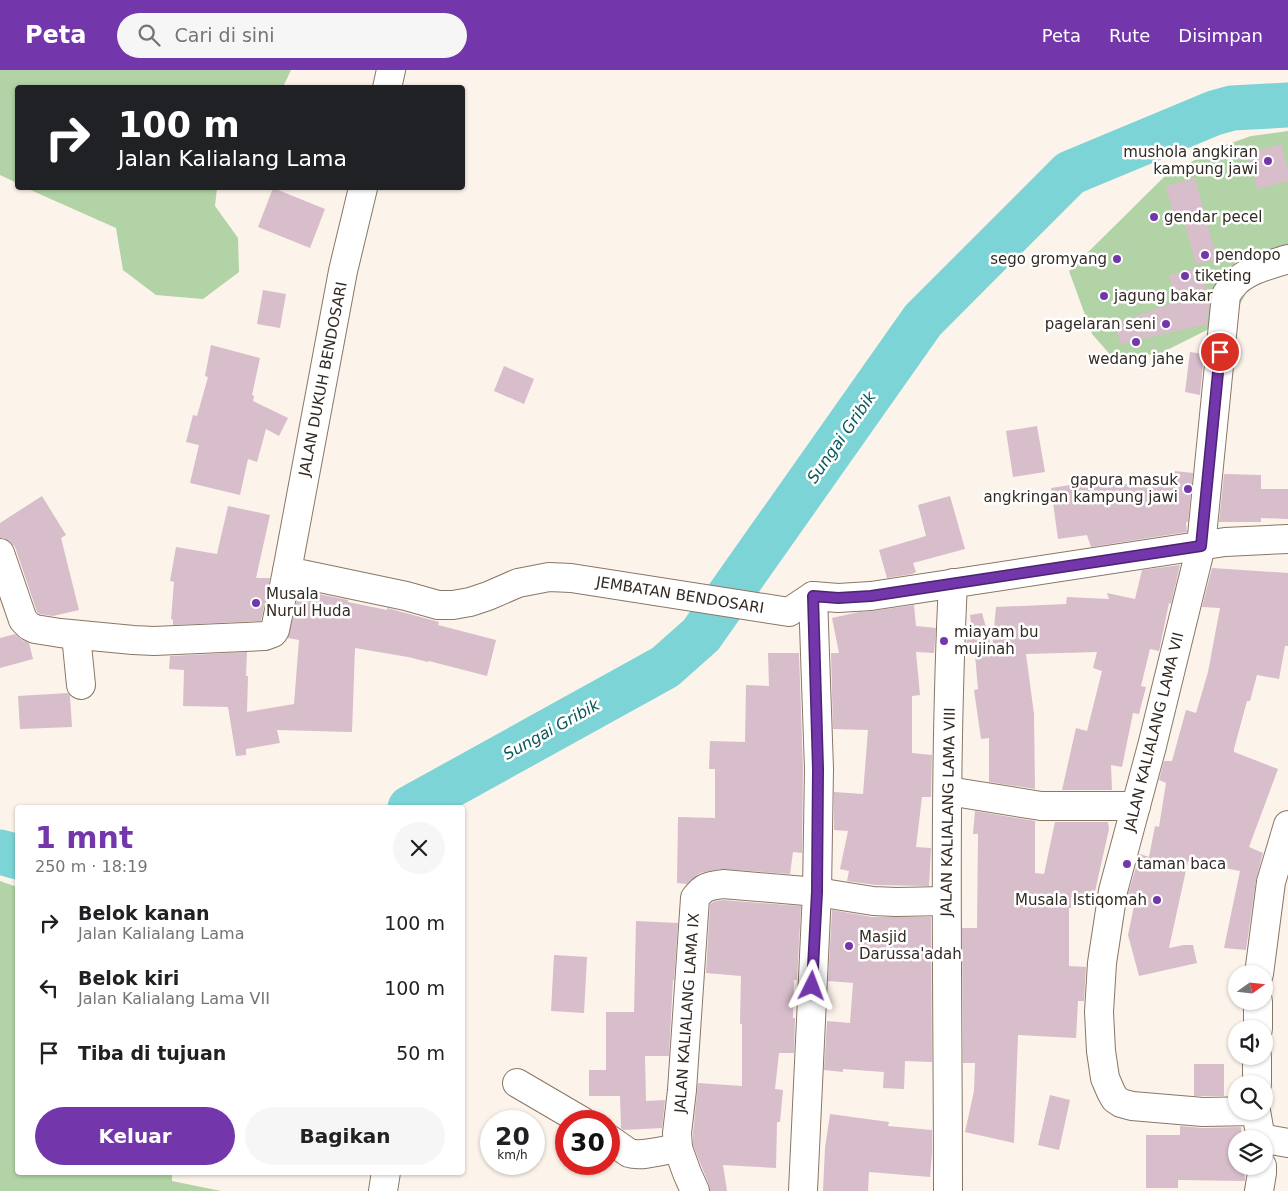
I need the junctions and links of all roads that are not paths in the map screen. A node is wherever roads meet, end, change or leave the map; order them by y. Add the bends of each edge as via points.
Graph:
1 (391, 70) edge
2 (388, 85) edge
3 (363, 190) edge
4 (1288, 259) edge
5 (1288, 539) edge
6 (1201, 546) junction
7 (0, 553) edge
8 (287, 571) junction
9 (953, 583) junction
10 (813, 596) junction
11 (76, 635) junction
12 (81, 685) dead end
13 (948, 791) junction
14 (1136, 806) junction
15 (1288, 825) edge
16 (817, 892) junction
17 (946, 901) junction
18 (1260, 965) edge
19 (517, 1083) dead end
20 (563, 1110) edge
21 (1228, 1112) edge
22 (1273, 1140) edge
23 (1288, 1143) edge
24 (620, 1147) edge
25 (678, 1148) junction
26 (386, 1175) edge
27 (1262, 1175) edge
28 (383, 1191) edge
29 (695, 1191) edge
30 (804, 1191) edge
31 (948, 1191) edge
32 (1259, 1191) edge

1 - 2 street
3 - 8 street, JALAN DUKUH BENDOSARI via 343,271
4 - 6 street, JALAN KALIALANG LAMA VII via 1244,276 1226,294
5 - 6 street
6 - 9 street
6 - 14 street, JALAN KALIALANG LAMA VII
7 - 11 street, JALAN DUKUH BENDOSARI via 23,620 35,629
8 - 10 street, JEMBATAN BENDOSARI via 438,605 470,602 518,583 548,577 789,612
8 - 11 street, JALAN DUKUH BENDOSARI via 276,630 271,635 143,640
9 - 10 street via 871,596
9 - 13 street, JALAN KALIALANG LAMA VIII
10 - 16 street via 818,769
11 - 12 street
13 - 14 street via 1041,806
13 - 17 street, JALAN KALIALANG LAMA VIII
14 - 21 street, JALAN KALIALANG LAMA VII via 1113,891 1102,963 1099,1012 1101,1051 1108,1086 1115,1099 1132,1106
15 - 18 street via 1271,882
16 - 17 street, JALAN KALIALANG LAMA IX via 873,901
16 - 25 street, JALAN KALIALANG LAMA IX via 723,884 701,890 696,898
16 - 30 street
17 - 31 street, JALAN KALIALANG LAMA VIII
19 - 20 street
22 - 23 street
24 - 25 street via 632,1154
25 - 29 street, JALAN KALIALANG LAMA IX
26 - 28 street
27 - 32 street

